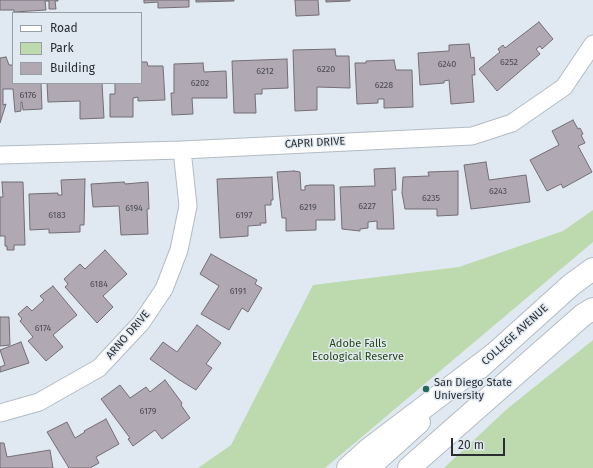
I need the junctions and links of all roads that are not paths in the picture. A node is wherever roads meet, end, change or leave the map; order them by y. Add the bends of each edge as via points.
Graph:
1 (593, 44) edge
2 (182, 150) junction
3 (0, 155) edge
4 (593, 269) edge
5 (593, 308) edge
6 (493, 355) junction
7 (0, 413) edge
8 (348, 468) edge
9 (368, 468) edge
10 (409, 468) edge

1 - 2 street, CAPRI DRIVE via 564,87 512,123 472,136
2 - 3 street, CAPRI DRIVE
2 - 7 street, ARNO DRIVE via 188,206 179,250 164,289 141,323 99,368 39,402
4 - 6 main road, COLLEGE AVENUE via 571,285
5 - 10 main road
6 - 8 main road via 369,449
6 - 9 main road, COLLEGE AVENUE

